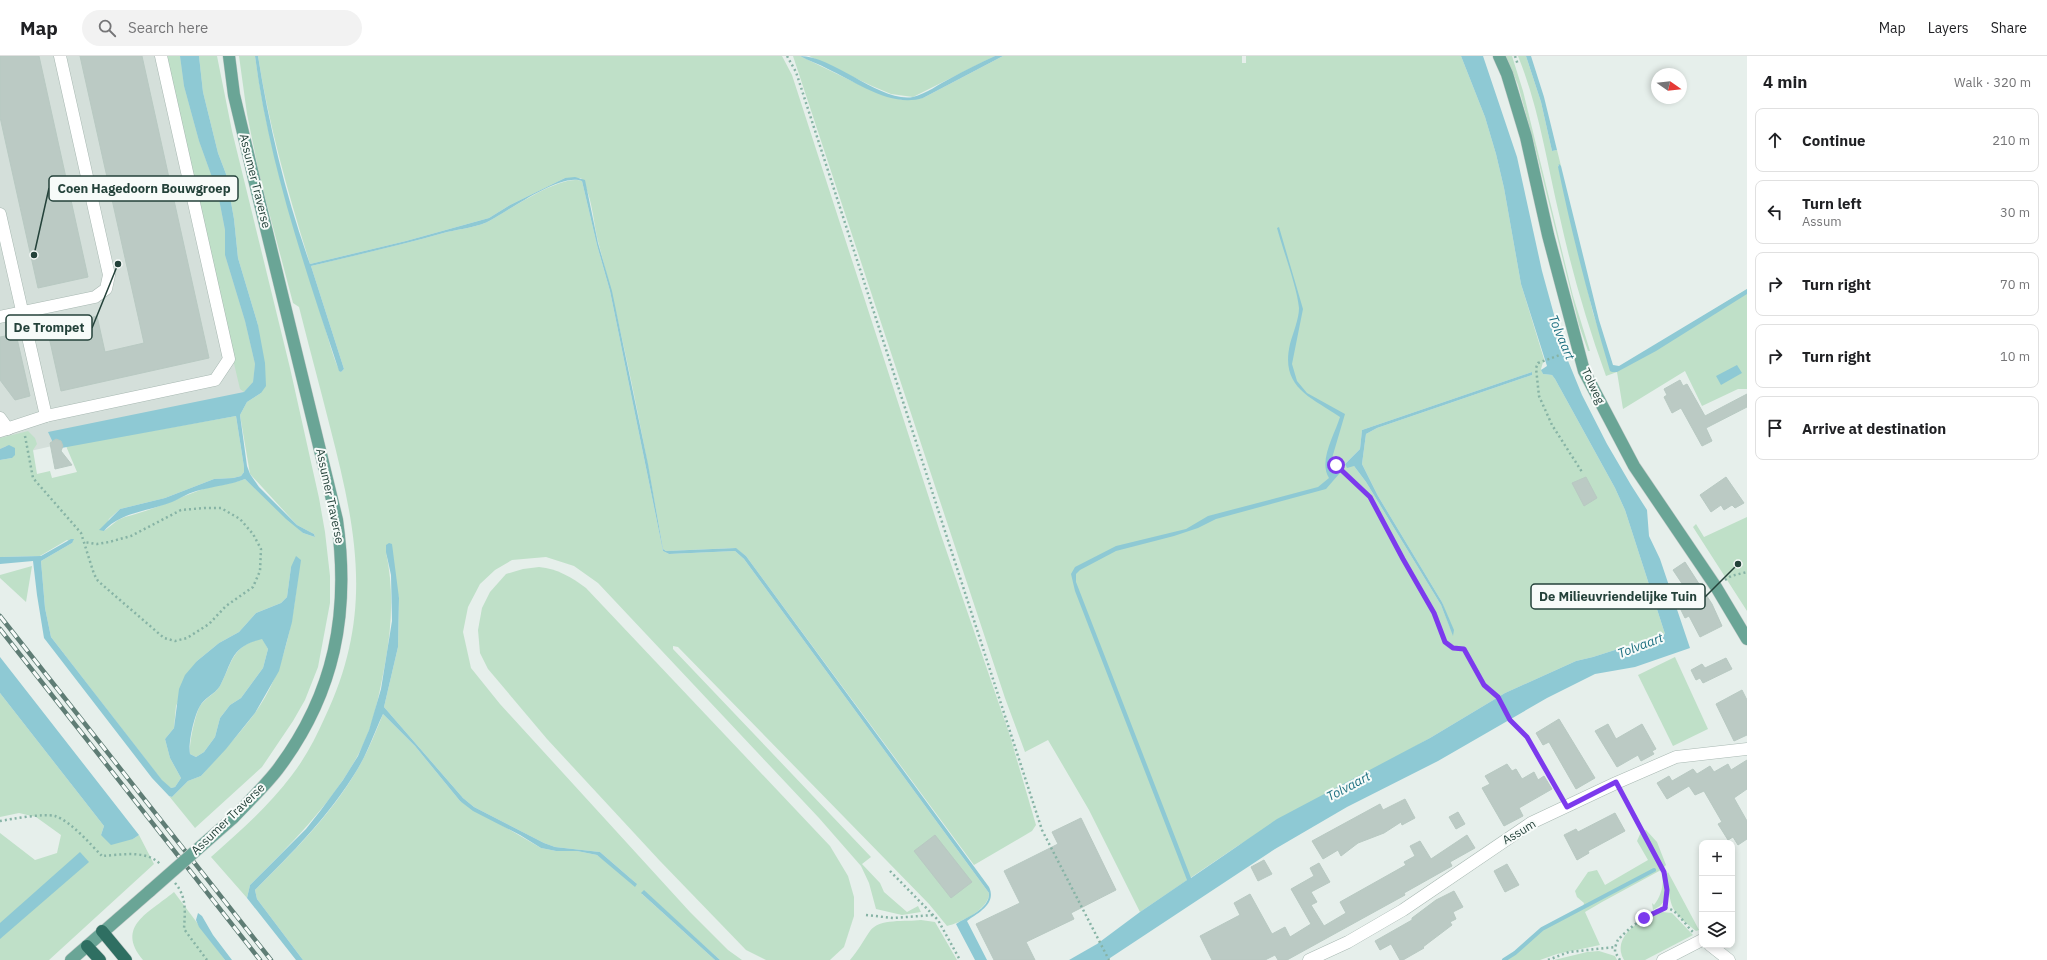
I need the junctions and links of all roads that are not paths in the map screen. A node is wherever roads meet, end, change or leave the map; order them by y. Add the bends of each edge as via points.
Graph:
1 (60, 56) edge
2 (161, 56) edge
3 (229, 56) edge
4 (1499, 56) edge
5 (1, 219) edge
6 (22, 311) junction
7 (0, 317) edge
8 (46, 416) junction
9 (0, 418) edge
10 (4, 430) edge
11 (1747, 639) edge
12 (1747, 749) edge
13 (102, 931) junction
14 (1699, 937) edge
15 (87, 946) junction
16 (1714, 948) edge
17 (70, 960) edge
18 (100, 960) edge
19 (126, 960) edge
20 (1309, 960) edge
21 (1663, 960) edge
22 (1729, 960) edge

1 - 6 street via 109,275 106,289 95,297
2 - 8 street via 229,359 215,380
3 - 13 main road, Assumer Traverse, bridge via 234,95 337,520 342,570 341,613 330,671 304,729 282,763 233,818
4 - 11 main road, Tolweg via 1526,137 1548,235 1584,371 1634,466 1716,587
5 - 6 street
6 - 7 street
6 - 8 street
8 - 10 street
9 - 10 street
12 - 20 street, Assum via 1676,757 1616,782 1531,824 1389,918 1348,942
13 - 15 main road, Assumer Traverse
13 - 19 highway
14 - 21 street
15 - 17 main road, Assumer Traverse
15 - 18 highway
16 - 22 street

